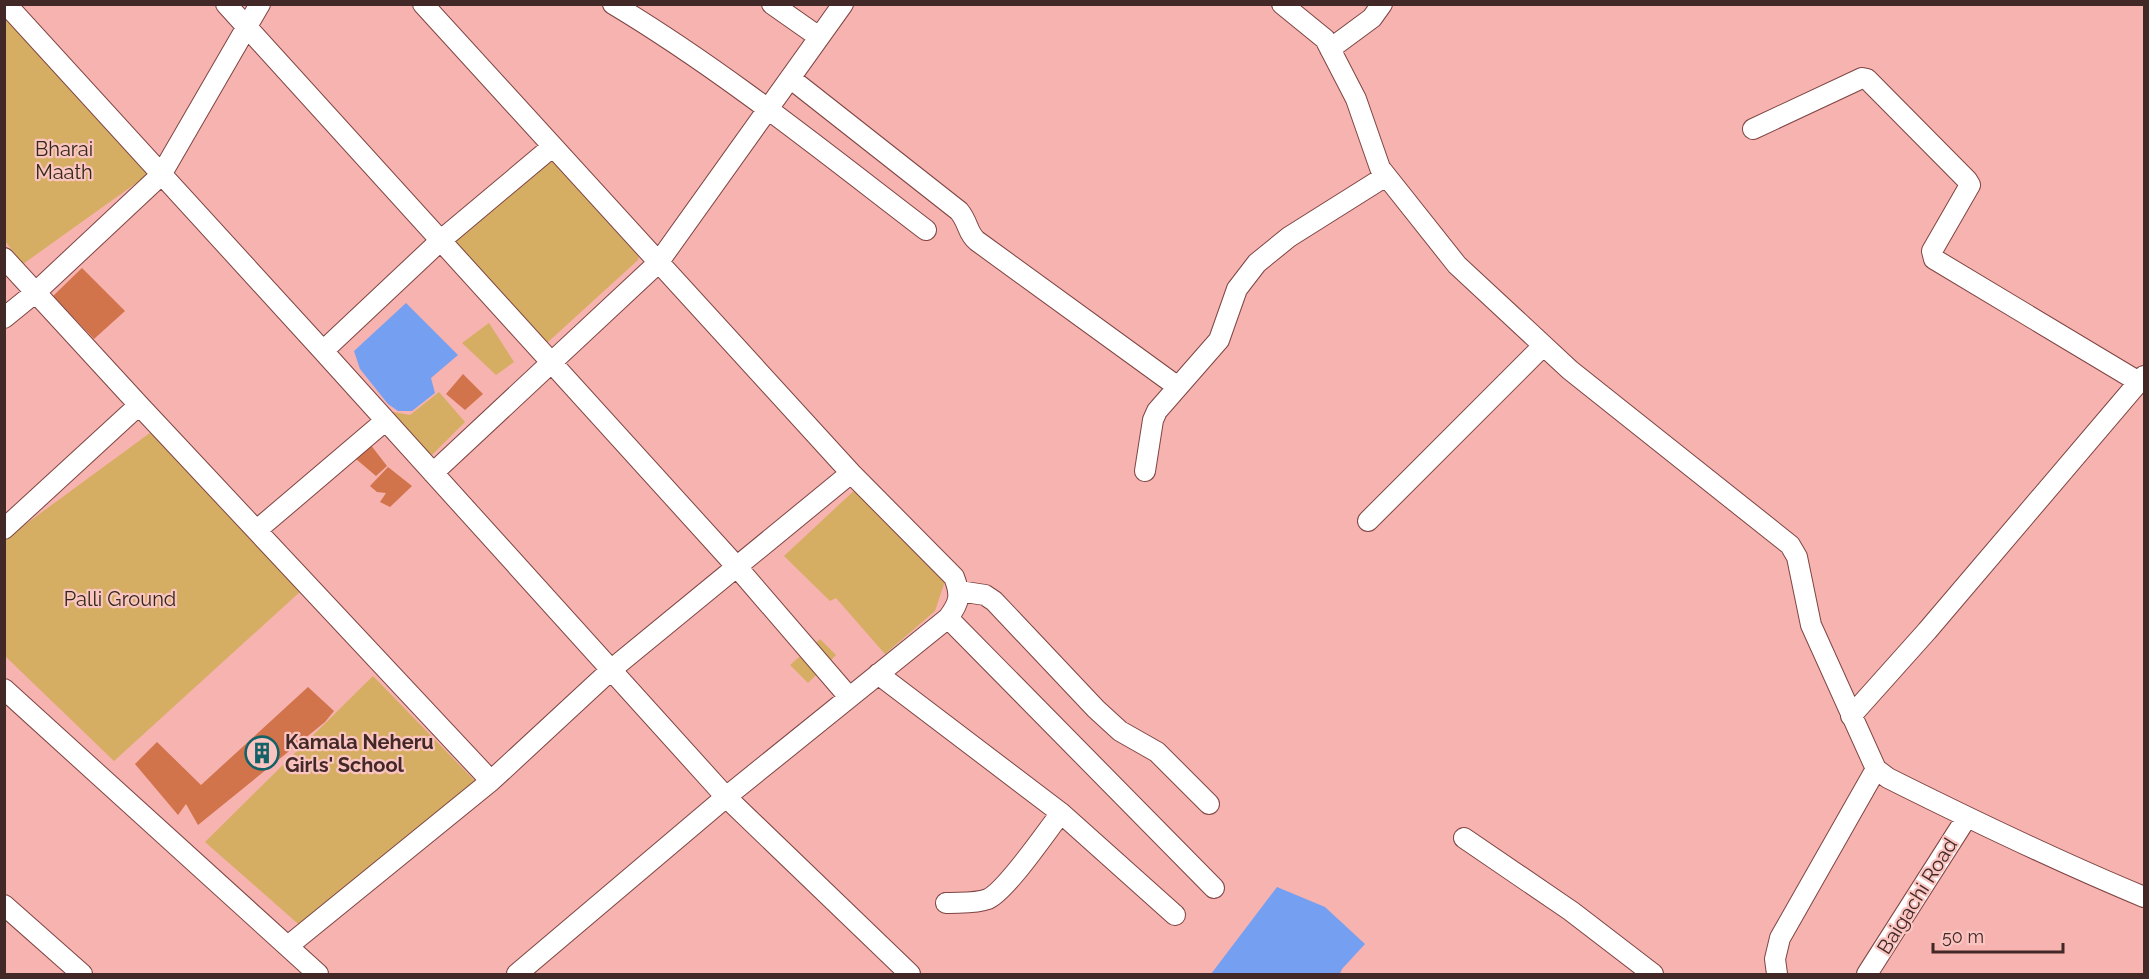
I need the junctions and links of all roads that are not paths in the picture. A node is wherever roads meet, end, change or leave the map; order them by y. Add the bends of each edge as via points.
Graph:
1 (6, 4) edge
2 (225, 4) edge
3 (260, 4) edge
4 (423, 4) edge
5 (613, 4) edge
6 (772, 4) edge
7 (843, 4) edge
8 (1282, 4) edge
9 (1382, 4) edge
10 (247, 27) junction
11 (819, 37) junction
12 (1330, 49) junction
13 (790, 78) junction
14 (768, 108) junction
15 (1753, 129) dead end
16 (552, 147) junction
17 (160, 175) junction
18 (1386, 176) junction
19 (926, 230) dead end
20 (440, 241) junction
21 (4, 258) edge
22 (658, 263) junction
23 (36, 292) junction
24 (4, 318) edge
25 (1543, 346) junction
26 (323, 351) junction
27 (551, 362) junction
28 (1178, 387) junction
29 (2140, 389) edge
30 (139, 405) junction
31 (386, 421) junction
32 (1145, 471) dead end
33 (433, 473) junction
34 (851, 473) junction
35 (1368, 521) dead end
36 (4, 529) edge
37 (257, 530) junction
38 (737, 567) junction
39 (959, 591) junction
40 (948, 618) junction
41 (612, 669) junction
42 (878, 675) junction
43 (4, 690) edge
44 (849, 698) junction
45 (1851, 716) junction
46 (1876, 769) junction
47 (491, 782) junction
48 (726, 797) junction
49 (1209, 804) dead end
50 (1061, 813) junction
51 (1967, 817) junction
52 (1464, 838) dead end
53 (1214, 888) dead end
54 (2145, 897) edge
55 (946, 903) dead end
56 (4, 905) edge
57 (1174, 915) dead end
58 (288, 946) junction
59 (82, 975) edge
60 (318, 975) edge
61 (517, 975) edge
62 (910, 975) edge
63 (1653, 975) edge
64 (1777, 975) edge
65 (1868, 975) edge

1 - 17 street
2 - 10 street
3 - 10 street
4 - 16 street
5 - 14 street
6 - 11 street
7 - 11 street
8 - 12 street via 1320,34
9 - 12 street via 1372,18
10 - 17 street
10 - 20 street
11 - 13 street
12 - 18 street via 1356,99
13 - 14 street
13 - 28 street via 959,212 968,223 971,237
14 - 19 street
14 - 22 street
15 - 29 street via 1867,79 1970,185 1932,251 1934,259
16 - 20 street
16 - 22 street
17 - 23 street
17 - 26 street
18 - 25 street via 1457,265
18 - 28 street via 1289,237 1257,262 1237,290 1219,340
20 - 26 street
20 - 27 street
21 - 23 street
22 - 27 street
22 - 34 street
23 - 24 street
23 - 30 street
25 - 35 street
25 - 45 street via 1790,545 1797,556 1810,625
26 - 31 street
27 - 33 street
27 - 38 street
28 - 32 street via 1152,420
29 - 45 street
30 - 36 street
30 - 37 street
31 - 33 street
31 - 37 street
33 - 41 street
34 - 38 street
34 - 39 street via 954,577
37 - 47 street
38 - 41 street
38 - 44 street
39 - 40 street via 957,606
39 - 49 street via 985,595 994,601 1096,709 1120,731 1157,752
40 - 42 street
40 - 53 street
41 - 47 street
41 - 48 street
42 - 44 street
42 - 50 street
43 - 58 street
44 - 48 street
45 - 46 street
46 - 51 street
46 - 64 street via 1780,938 1775,958
47 - 58 street
48 - 61 street
48 - 62 street
50 - 55 street via 1003,888 981,900
50 - 57 street
51 - 54 street
51 - 65 street, Baigachi Road
52 - 63 street via 1571,911
56 - 59 street
58 - 60 street

